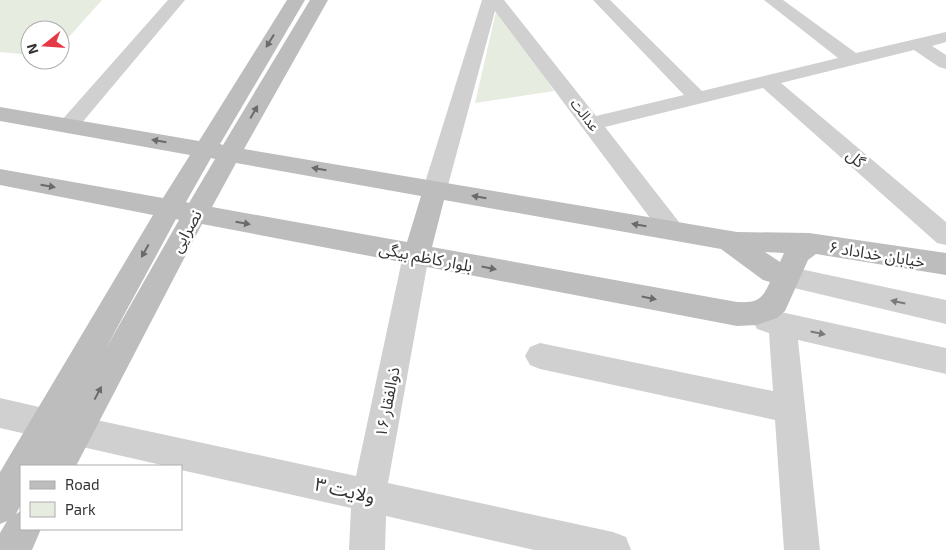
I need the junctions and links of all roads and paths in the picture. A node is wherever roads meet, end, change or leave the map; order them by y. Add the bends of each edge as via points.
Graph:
1 (176, 0) edge
2 (296, 0) edge
3 (320, 0) edge
4 (490, 0) edge
5 (495, 0) edge
6 (601, 0) edge
7 (772, 0) edge
8 (946, 37) edge
9 (916, 44) junction
10 (854, 60) junction
11 (946, 63) edge
12 (767, 81) junction
13 (698, 98) junction
14 (0, 114) edge
15 (592, 124) junction
16 (68, 126) junction
17 (204, 149) junction
18 (230, 154) junction
19 (0, 178) edge
20 (435, 189) junction
21 (182, 211) junction
22 (674, 231) junction
23 (946, 236) edge
24 (728, 240) junction
25 (812, 243) junction
26 (416, 255) junction
27 (946, 264) edge
28 (786, 278) junction
29 (946, 312) edge
30 (737, 314) junction
31 (782, 325) junction
32 (540, 356) dead end
33 (946, 361) edge
34 (789, 408) junction
35 (0, 413) edge
36 (63, 427) junction
37 (24, 465) edge
38 (58, 465) edge
39 (20, 472) edge
40 (369, 496) junction
41 (0, 506) edge
42 (22, 530) edge
43 (12, 550) edge
44 (367, 550) edge
45 (613, 550) edge
46 (802, 550) edge

1 - 16 street
2 -> 17 main road
18 -> 3 main road, نصرایی
4 - 20 street
5 - 15 street, عدالت
6 - 13 street
7 - 10 street
8 - 9 street
9 - 10 street
9 - 11 street
10 - 12 street
12 - 13 street
12 - 23 street, گل
13 - 15 street
14 - 16 main road
15 - 22 street, عدالت
17 -> 16 main road
17 - 18 main road
17 - 21 main road
20 -> 18 main road
18 - 21 main road, نصرایی
19 -> 21 main road, بلوار کاظم بیگی
22 -> 20 main road
20 - 26 main road
21 -> 26 main road, بلوار کاظم بیگی
21 - 36 main road, نصرایی
22 - 24 main road
24 - 25 main road
24 - 28 main road
25 - 27 main road, خیابان خداداد ۶
25 - 28 main road, بلوار کاظم بیگی via 797,254
26 -> 30 main road, بلوار کاظم بیگی
26 - 40 street, ذوالفقار ۱۶
29 -> 28 street
28 - 30 main road, بلوار کاظم بیگی via 771,307 751,314
30 - 31 street
31 -> 33 street
31 - 34 street
32 - 34 street
34 - 46 street
35 - 36 street, ولایت ۳
36 - 37 main road
36 - 38 main road, نصرایی
36 - 40 street, ولایت ۳
39 - 41 main road
40 - 44 street, ذوالفقار ۱۶
40 - 45 street, ولایت ۳
42 - 43 main road

